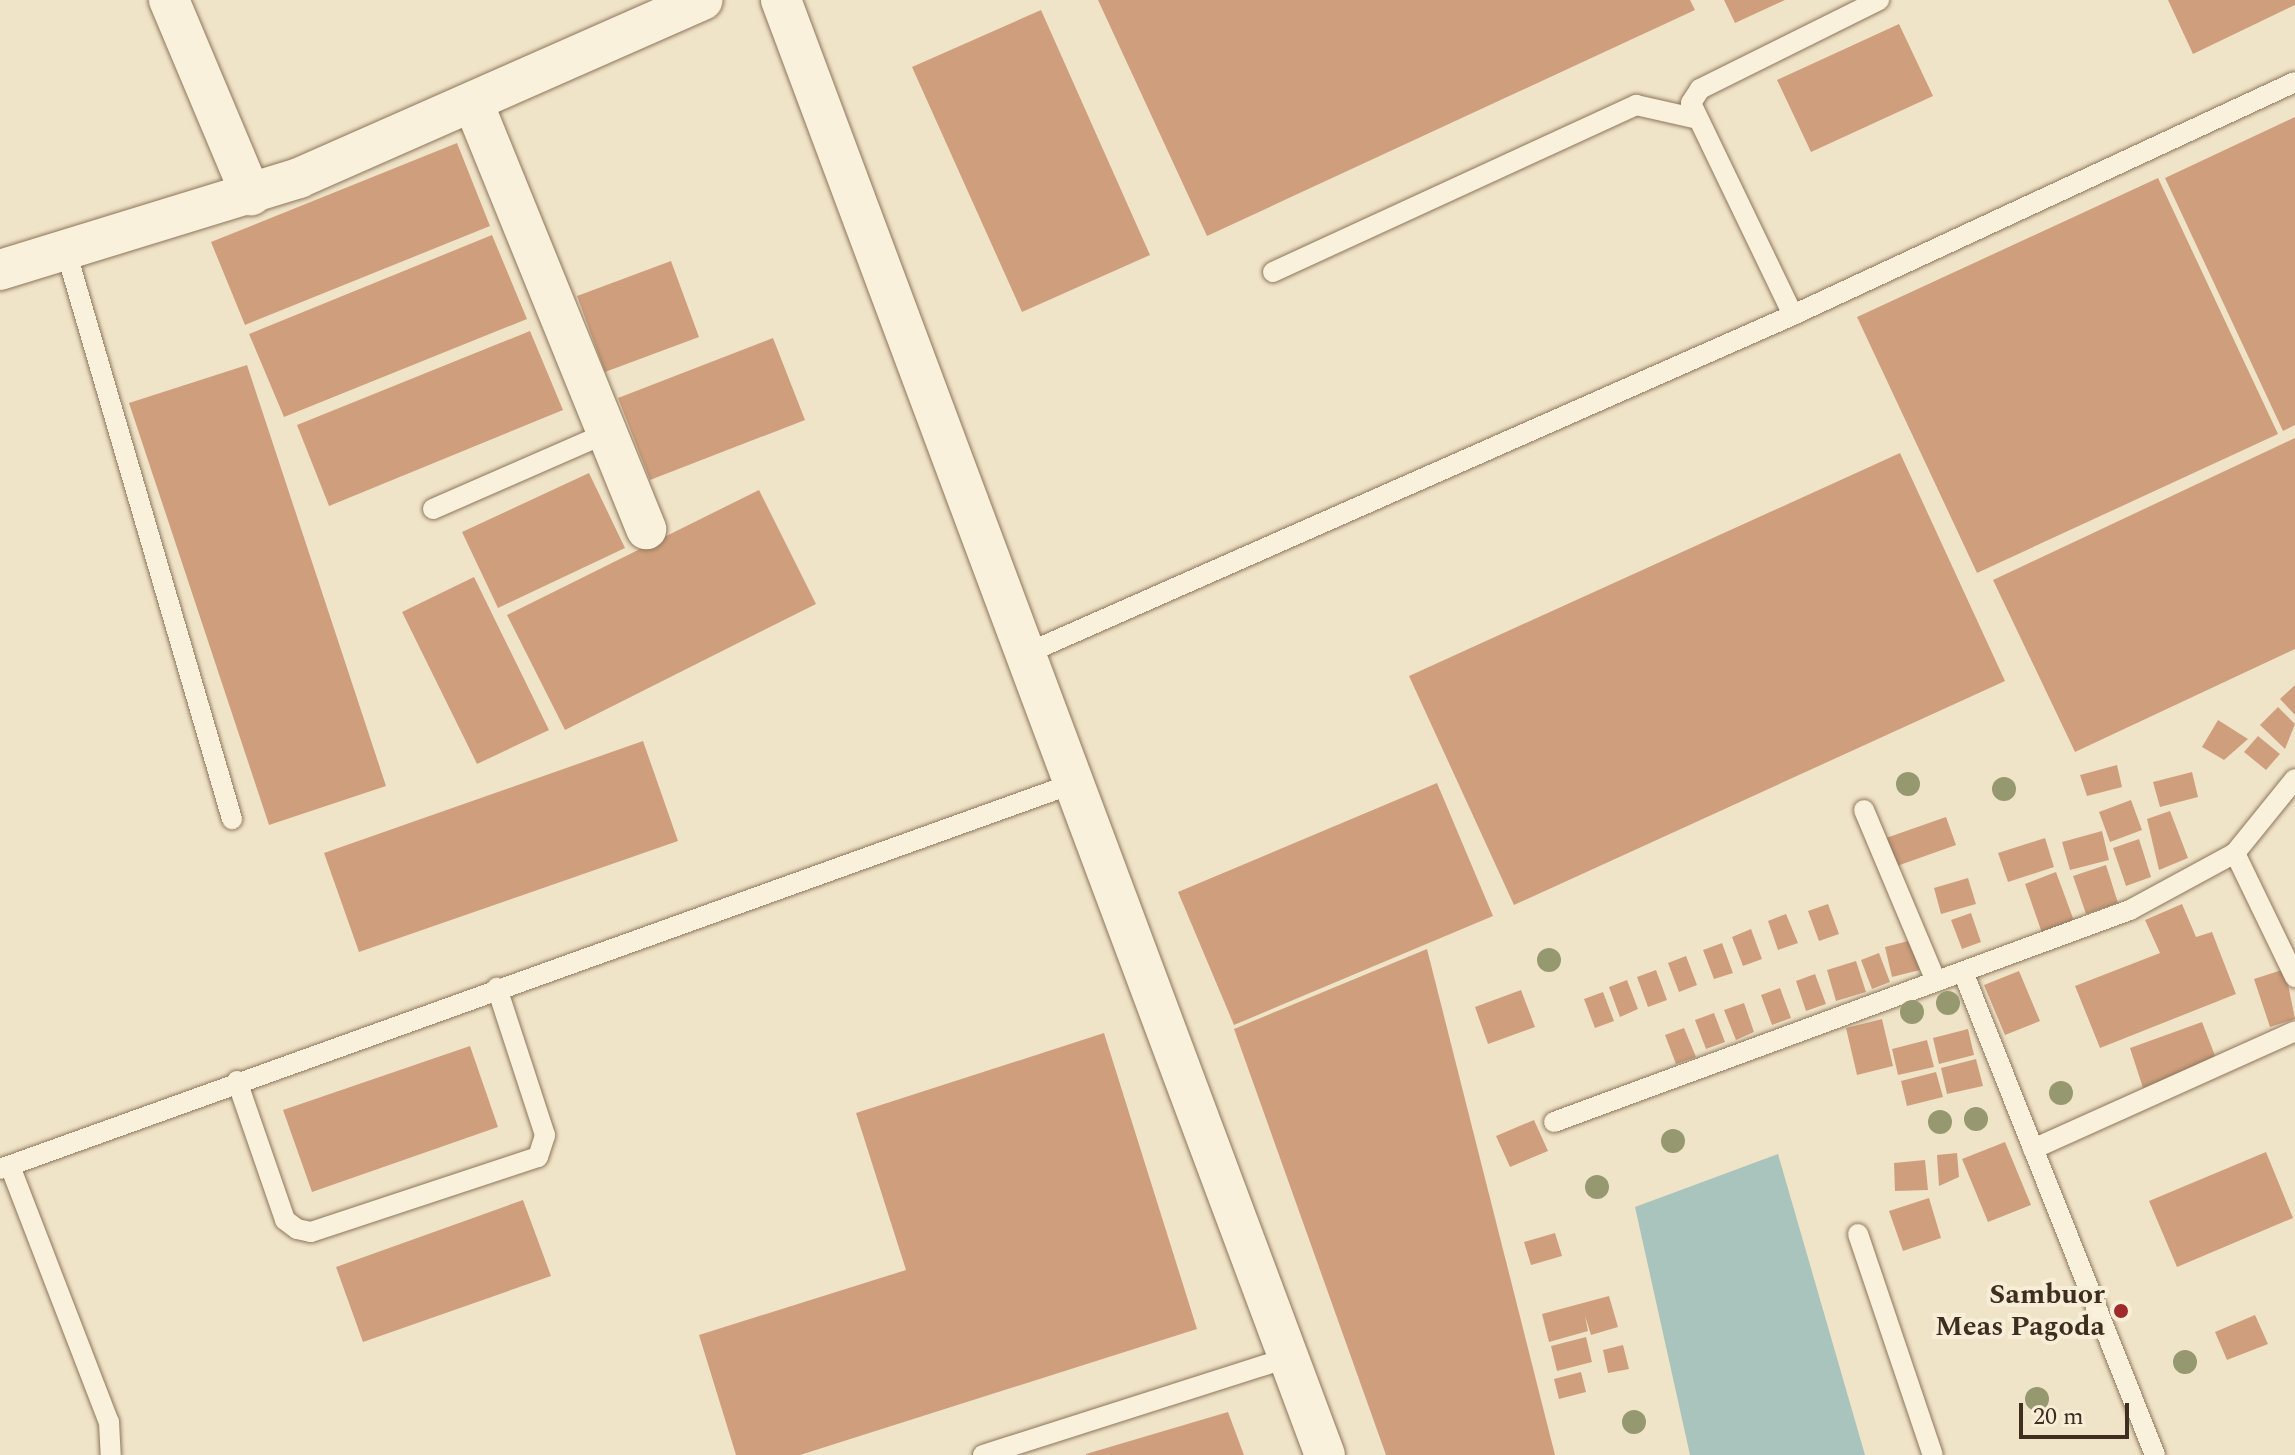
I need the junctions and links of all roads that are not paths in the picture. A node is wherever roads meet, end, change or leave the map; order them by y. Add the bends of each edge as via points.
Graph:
1 (169, 0) edge
2 (702, 0) edge
3 (781, 0) edge
4 (1879, 0) edge
5 (2295, 82) edge
6 (474, 105) junction
7 (1693, 118) junction
8 (251, 195) junction
9 (66, 251) junction
10 (0, 270) edge
11 (1273, 272) dead end
12 (1793, 315) junction
13 (607, 433) junction
14 (433, 509) dead end
15 (646, 529) dead end
16 (1023, 655) junction
17 (2295, 779) edge
18 (1072, 784) junction
19 (1864, 810) dead end
20 (232, 819) dead end
21 (2235, 853) junction
22 (1963, 972) junction
23 (2295, 977) edge
24 (1936, 981) junction
25 (497, 988) junction
26 (2295, 1031) edge
27 (237, 1081) junction
28 (1554, 1122) dead end
29 (2033, 1149) junction
30 (5, 1168) edge
31 (1858, 1234) dead end
32 (1287, 1358) junction
33 (111, 1455) edge
34 (983, 1455) edge
35 (1325, 1455) edge
36 (1933, 1455) edge
37 (2155, 1455) edge

1 - 8 street
2 - 6 street
3 - 16 street
4 - 7 lane via 1700,89 1691,103
5 - 12 lane
6 - 8 street
6 - 13 street
7 - 11 lane via 1636,105
7 - 12 lane
8 - 9 street
9 - 10 street
9 - 20 lane
12 - 16 lane
13 - 14 lane
13 - 15 street
16 - 18 street
17 - 21 lane
18 - 25 lane
18 - 32 street
19 - 24 lane
21 - 22 lane via 2130,910
21 - 23 lane
22 - 24 lane
22 - 29 lane
24 - 28 lane
25 - 27 lane
25 - 27 lane via 545,1135 538,1157 311,1232 297,1229 285,1220
26 - 29 lane
27 - 30 lane
29 - 37 lane
30 - 33 lane via 109,1422
31 - 36 lane
32 - 34 lane
32 - 35 street

